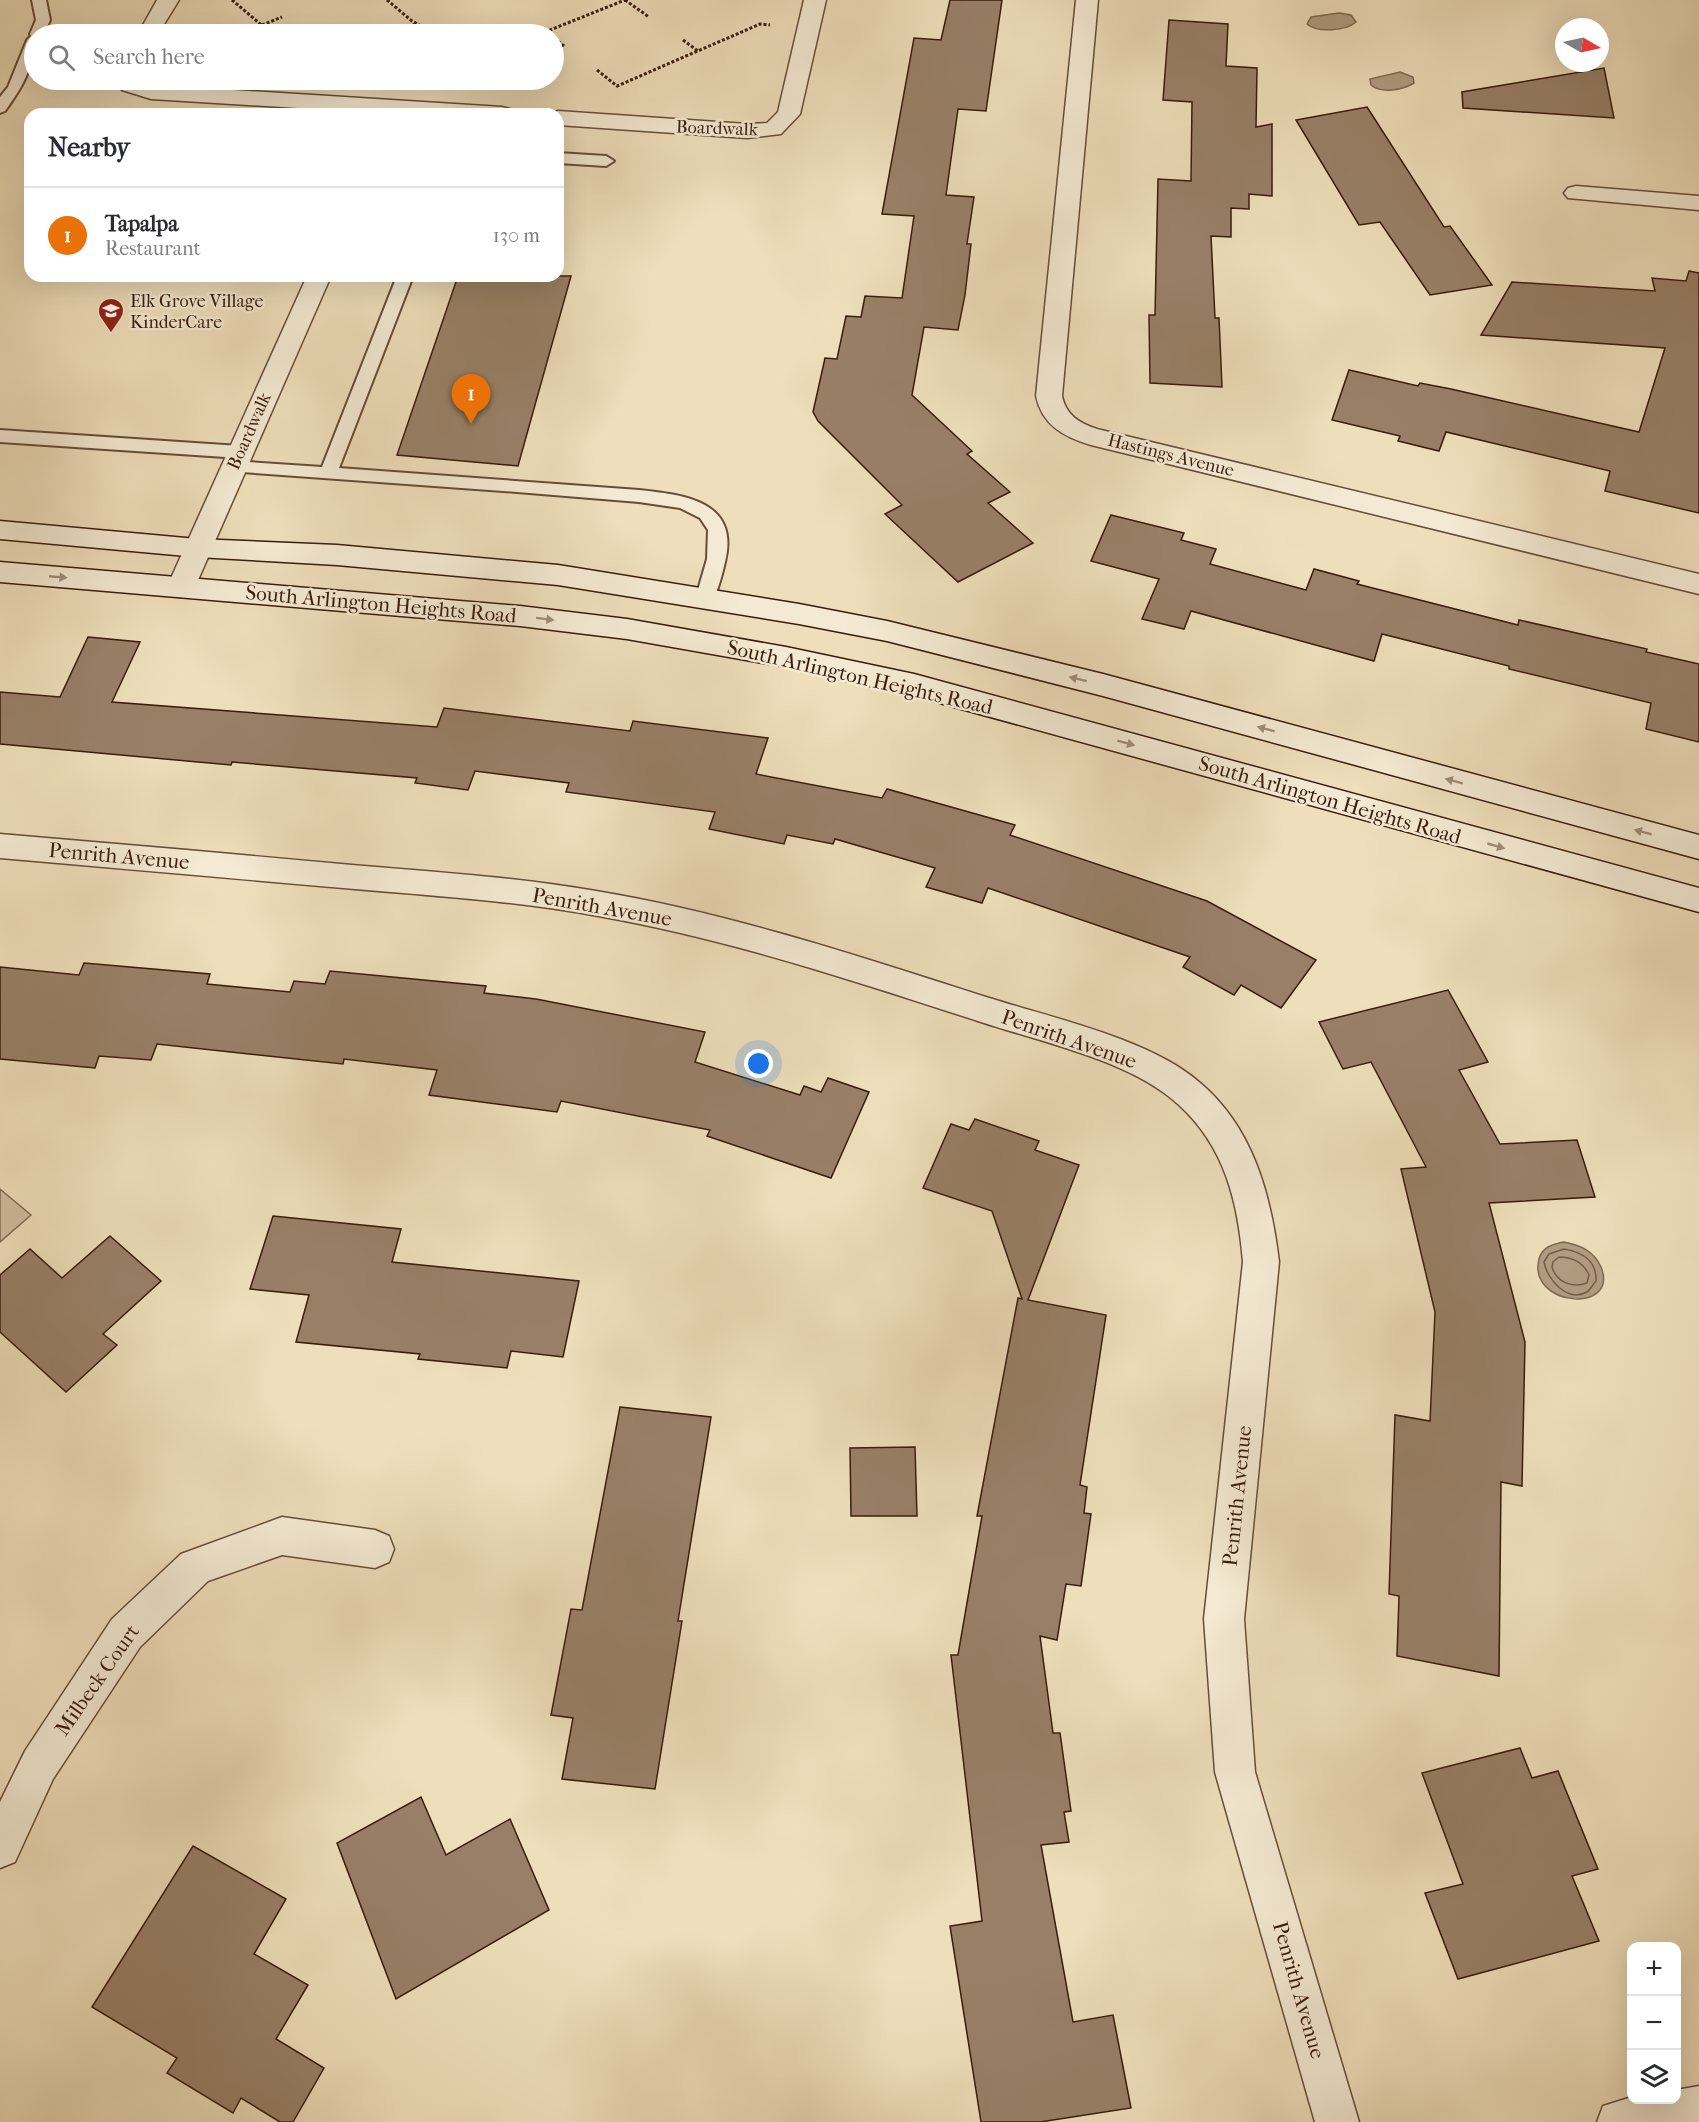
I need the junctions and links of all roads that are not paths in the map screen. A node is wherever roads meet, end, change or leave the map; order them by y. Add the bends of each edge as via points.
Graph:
1 (39, 0) edge
2 (168, 0) edge
3 (815, 0) edge
4 (1087, 0) edge
5 (41, 24) edge
6 (154, 24) edge
7 (24, 65) edge
8 (146, 90) edge
9 (0, 108) edge
10 (364, 108) edge
11 (564, 118) edge
12 (564, 158) edge
13 (606, 161) dead end
14 (1576, 193) dead end
15 (1699, 203) edge
16 (316, 282) edge
17 (403, 282) edge
18 (0, 436) edge
19 (236, 459) junction
20 (328, 473) junction
21 (0, 530) edge
22 (197, 548) junction
23 (0, 572) edge
24 (1699, 584) edge
25 (181, 587) junction
26 (705, 597) junction
27 (0, 846) edge
28 (1699, 847) edge
29 (1699, 900) edge
30 (375, 1549) dead end
31 (0, 1846) edge
32 (1699, 2108) edge
33 (1337, 2122) edge
34 (1619, 2122) edge

1 - 5 lane
2 - 6 street
3 - 11 street, Boardwalk via 789,114 773,129 747,131
4 - 24 street, Hastings Avenue via 1049,396 1057,418 1075,431 1091,436
7 - 9 lane
8 - 10 street
12 - 13 lane
14 - 15 street
16 - 19 street, Boardwalk
17 - 20 lane
18 - 19 lane
19 - 20 lane
19 - 22 street, Boardwalk
20 - 26 lane via 676,501 703,510 719,532
21 - 22 street, South Arlington Heights Road
22 - 25 street, Boardwalk
22 - 26 street, South Arlington Heights Road via 337,555 558,575
23 -> 25 street, South Arlington Heights Road
25 -> 29 street, South Arlington Heights Road via 532,618 627,629 786,657 914,685
28 -> 26 street, South Arlington Heights Road via 1103,685 887,632
27 - 33 street, Penrith Avenue via 597,903 709,927 824,958 1091,1044 1151,1067 1190,1093 1240,1162 1258,1219 1262,1262 1224,1619 1235,1772
30 - 31 street, Milbeck Court via 282,1536 195,1567 126,1633 39,1765
32 - 34 street

